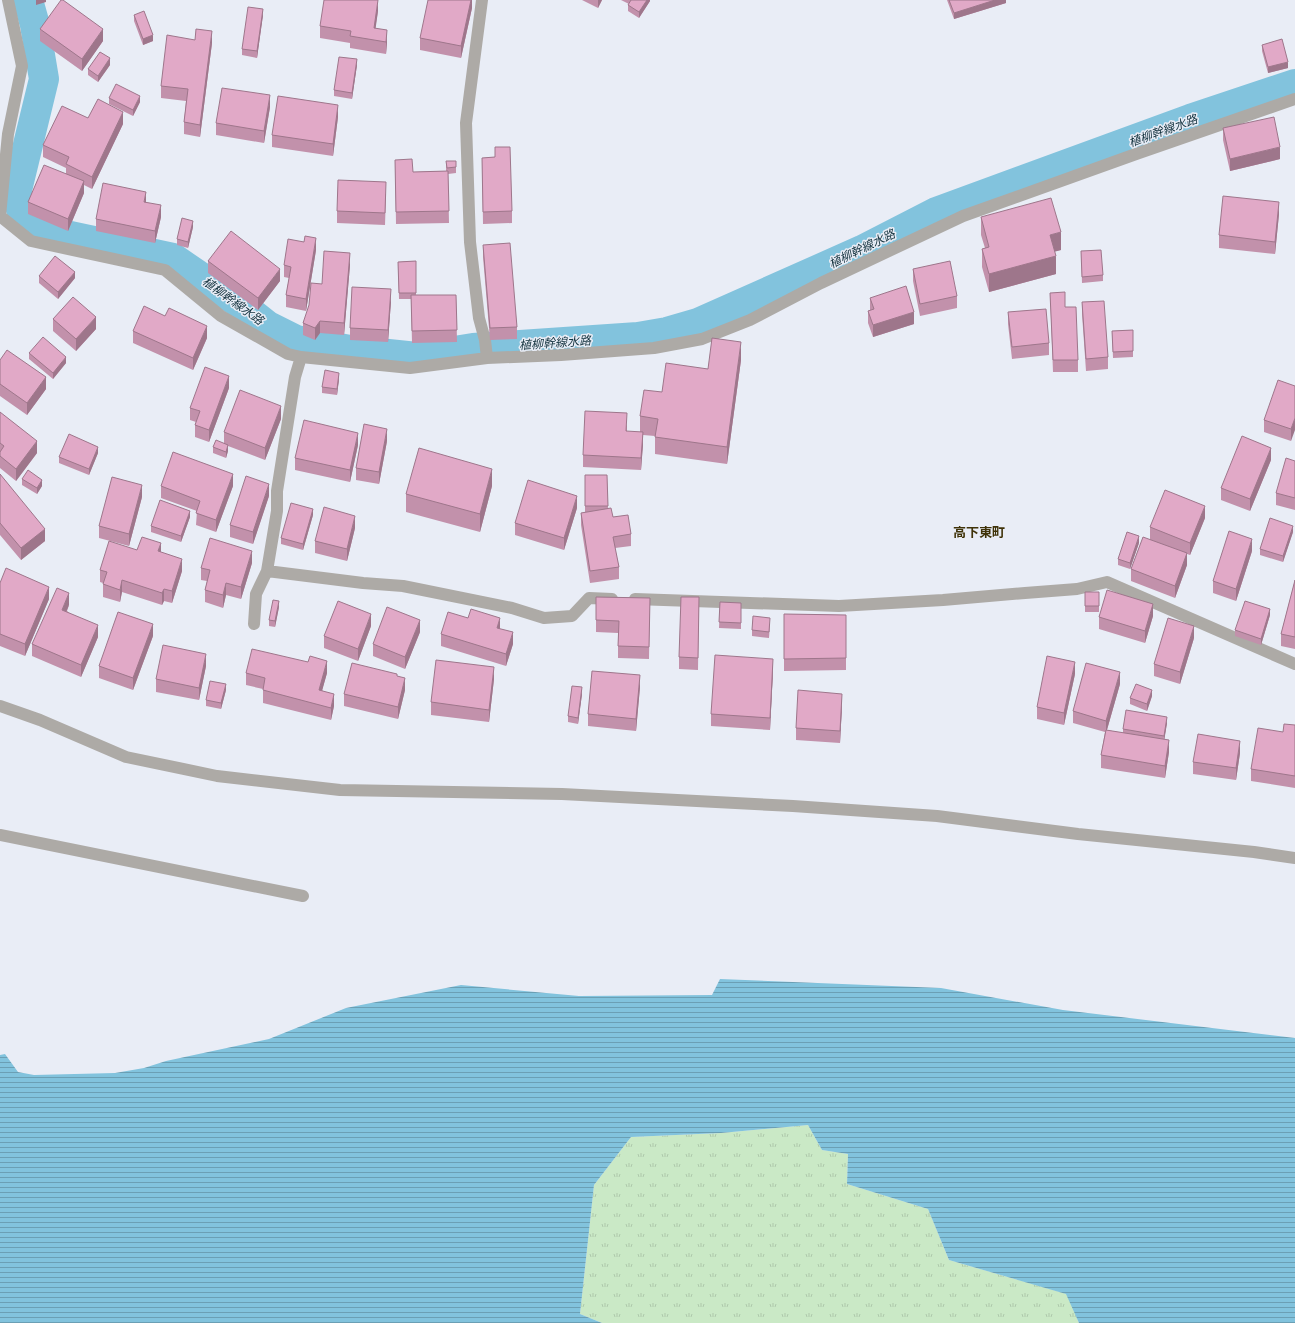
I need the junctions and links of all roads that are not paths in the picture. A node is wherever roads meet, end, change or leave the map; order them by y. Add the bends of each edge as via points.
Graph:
1 (8, 0) edge
2 (482, 0) edge
3 (1295, 99) edge
4 (486, 350) junction
5 (301, 357) junction
6 (267, 571) junction
7 (254, 624) dead end
8 (1295, 664) edge
9 (0, 706) edge
10 (0, 835) edge
11 (1295, 858) edge
12 (303, 896) dead end

1 - 5 street via 22,66 8,134 0,216 31,241 165,270 220,316 288,354
2 - 4 street via 466,123 470,242 479,318
3 - 4 street via 963,216 862,263 750,320 702,339 654,348 562,355
4 - 5 street via 410,368
5 - 6 street via 295,377 276,491 277,511
6 - 7 street via 256,594
6 - 8 street via 403,586 512,608 544,618 572,616 589,598 839,606 1025,593 1107,582
9 - 11 street via 40,720 126,757 232,778 340,790 562,794 922,815
10 - 12 street

